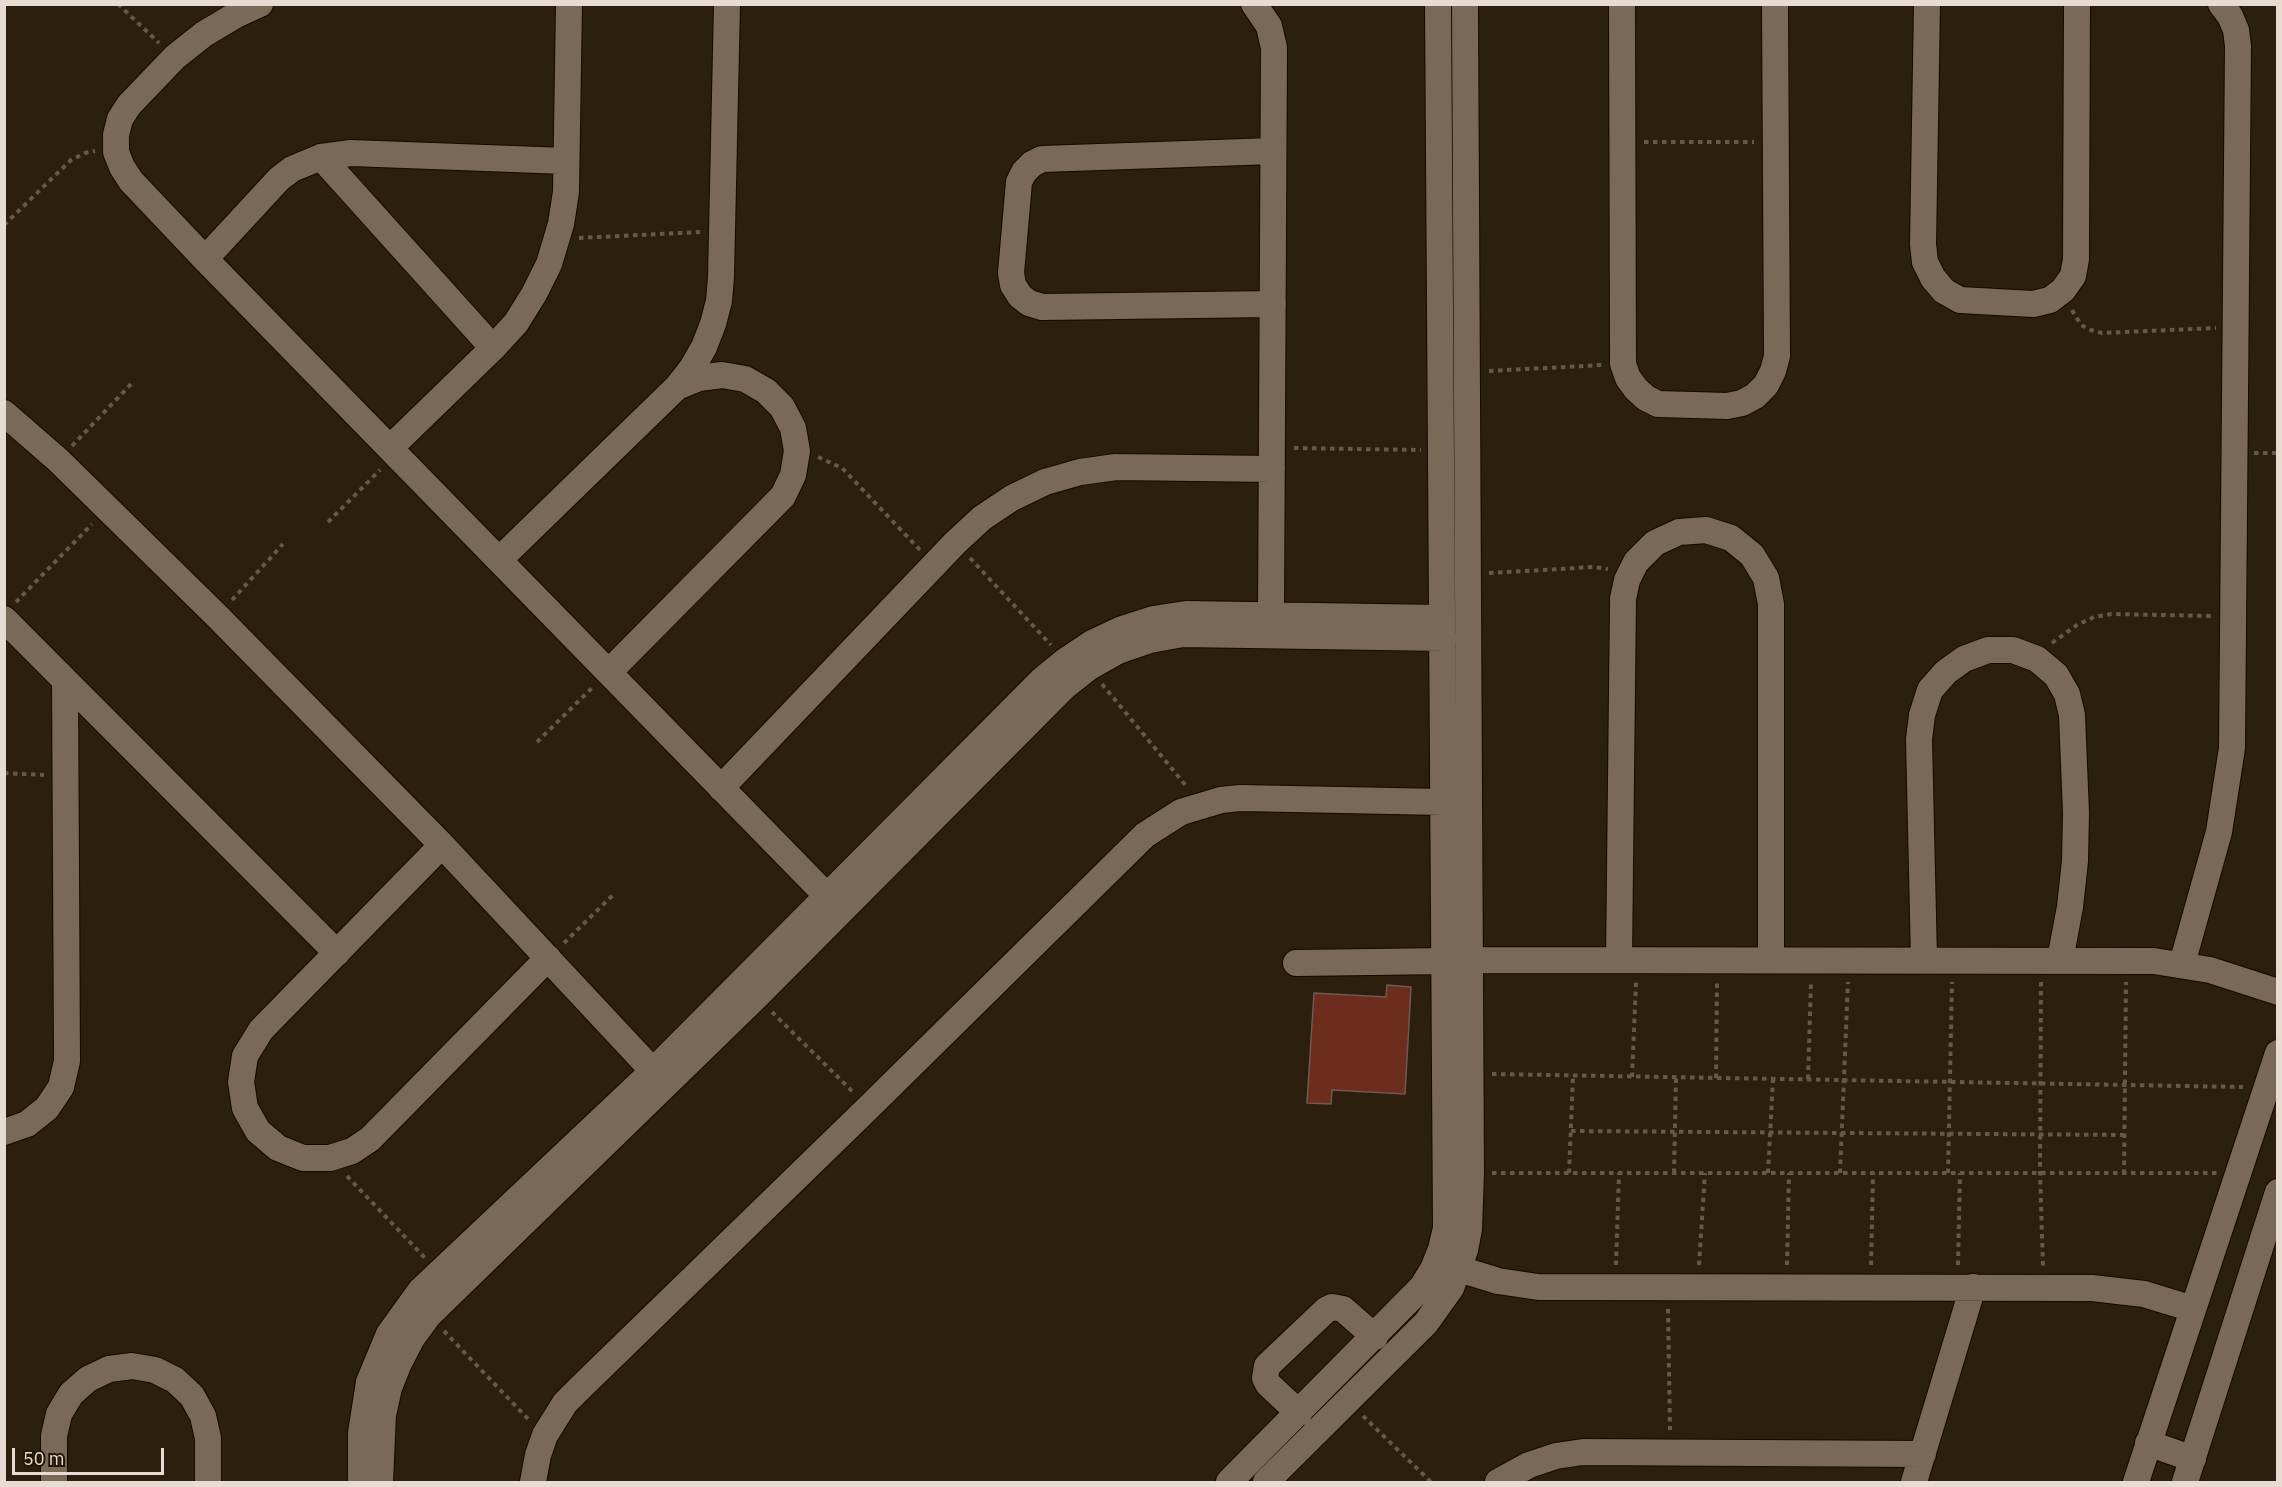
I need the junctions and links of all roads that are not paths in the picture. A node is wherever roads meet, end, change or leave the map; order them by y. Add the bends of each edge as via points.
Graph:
1 (260, 4) edge
2 (569, 4) edge
3 (727, 4) edge
4 (1254, 4) edge
5 (1438, 4) edge
6 (1465, 4) edge
7 (1622, 4) edge
8 (1775, 4) edge
9 (1927, 4) edge
10 (2077, 4) edge
11 (2221, 4) edge
12 (1273, 151) junction
13 (321, 157) junction
14 (566, 161) junction
15 (206, 259) junction
16 (1273, 304) junction
17 (493, 348) junction
18 (677, 387) junction
19 (4, 412) edge
20 (393, 451) junction
21 (1272, 458) junction
22 (499, 560) junction
23 (8, 612) edge
24 (1271, 615) junction
25 (1442, 628) junction
26 (1077, 664) junction
27 (609, 672) junction
28 (65, 680) junction
29 (721, 788) junction
30 (1443, 802) junction
31 (442, 845) junction
32 (827, 896) junction
33 (337, 953) junction
34 (548, 958) junction
35 (1457, 960) junction
36 (1628, 960) junction
37 (1771, 960) junction
38 (1924, 960) junction
39 (2050, 961) junction
40 (1296, 963) dead end
41 (2182, 964) junction
42 (2277, 992) edge
43 (2277, 1053) edge
44 (653, 1071) junction
45 (4, 1132) edge
46 (2277, 1192) edge
47 (1459, 1269) junction
48 (1965, 1287) junction
49 (2193, 1309) junction
50 (1375, 1337) junction
51 (1299, 1413) junction
52 (2148, 1443) junction
53 (1923, 1454) junction
54 (2189, 1471) edge
55 (54, 1482) edge
56 (208, 1482) edge
57 (361, 1482) edge
58 (380, 1482) edge
59 (533, 1482) edge
60 (1229, 1482) edge
61 (1266, 1482) edge
62 (1498, 1482) edge
63 (1914, 1482) edge
64 (2136, 1482) edge

1 - 15 street via 204,34 175,57 129,105 116,135 116,152 131,181
2 - 14 street
3 - 18 street via 719,301 713,324 692,368
4 - 12 street via 1269,26 1274,48
5 - 25 street
6 - 35 street via 1468,574
7 - 8 street via 1623,364 1636,389 1658,404 1727,406 1755,396 1766,385 1777,356
9 - 10 street via 1925,262 1944,291 1960,300 2033,304 2050,300 2064,290 2073,276 2076,259
11 - 41 street via 2236,30 2238,46 2232,748 2209,873
12 - 16 street
12 - 16 street via 1042,159 1024,172 1019,182 1011,273 1020,296 1042,307
13 - 14 street via 351,153
13 - 15 street via 279,179
13 - 17 street
14 - 17 street via 566,192 549,264 516,322
15 - 20 street
16 - 21 street
17 - 20 street
18 - 22 street
18 - 27 street via 699,378 722,375 746,379 766,391 782,407 793,428 797,451 793,475 783,496
19 - 31 street via 108,508
20 - 22 street
21 - 24 street
21 - 29 street via 1080,472 1045,482 1012,498 955,543
22 - 27 street
23 - 28 street
24 - 25 street
24 - 26 street via 1186,614 1153,619 1092,643
25 - 26 street via 1183,634 1150,640
25 - 30 street
26 - 32 street via 1043,679
26 - 58 street via 1064,687 757,996 428,1316 404,1354 389,1388 381,1433
27 - 29 street
28 - 33 street
28 - 45 street via 67,1061 61,1087 47,1108 27,1124
29 - 32 street
30 - 35 street
30 - 59 street via 1240,798 1202,804 1162,822 565,1403 545,1435
31 - 33 street
31 - 34 street
32 - 44 street
33 - 34 street via 261,1030 245,1056 240,1082 245,1108 258,1131 278,1149 303,1158 330,1158 352,1151 370,1138
34 - 44 street
35 - 36 street
35 - 40 street
35 - 47 street via 1470,1074 1471,1173 1469,1229
35 - 50 street via 1446,1228 1437,1259 1422,1287
36 - 37 street
36 - 37 street via 1623,599 1636,562 1655,543 1679,532 1706,530 1731,538 1752,555 1766,578 1771,604
37 - 38 street
38 - 39 street
38 - 39 street via 1919,739 1922,715 1930,690 1964,659 1988,650 2013,650 2037,658 2056,675 2067,694 2072,715 2075,861 2070,907
39 - 41 street
41 - 42 street
43 - 49 street
44 - 57 street via 420,1291 404,1311 378,1357 364,1407
46 - 54 street
47 - 48 street via 1518,1285
47 - 61 street via 1426,1323
48 - 49 street via 2118,1290
48 - 53 street
49 - 52 street
50 - 51 street
50 - 51 street via 1343,1309 1332,1307 1267,1366 1268,1384
51 - 60 street
52 - 54 street
52 - 64 street
53 - 62 street via 1583,1452 1529,1465
53 - 63 street
55 - 56 street via 54,1436 59,1414 71,1394 88,1379 109,1369 132,1366 155,1370 175,1380 192,1396 203,1416 208,1438

